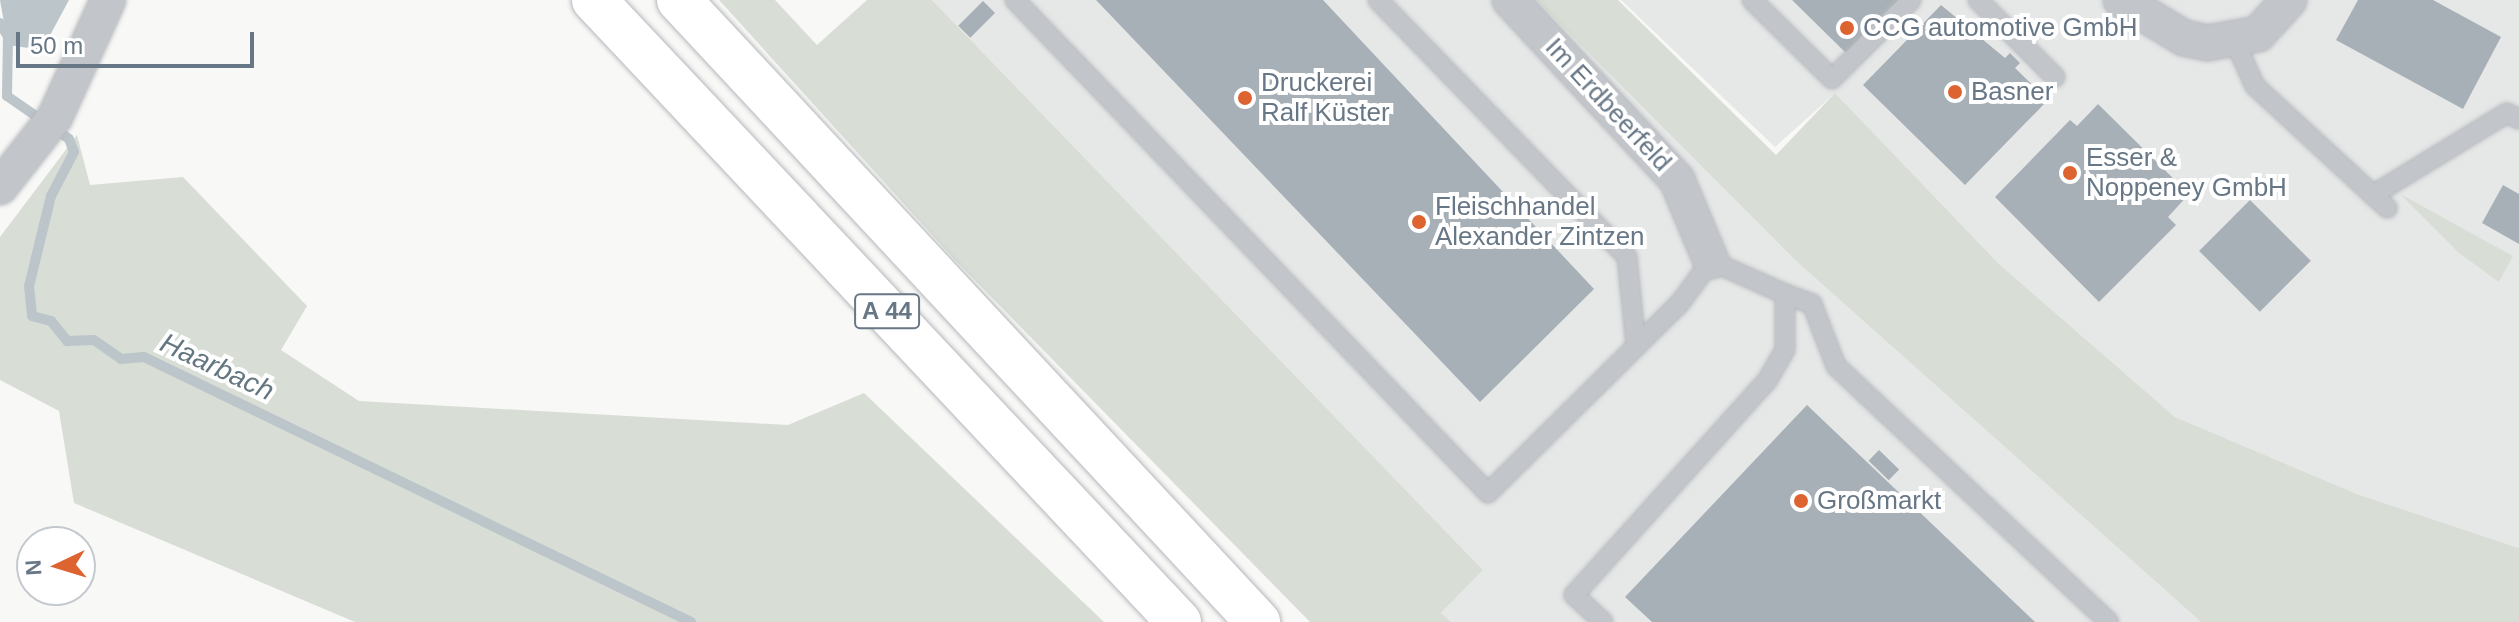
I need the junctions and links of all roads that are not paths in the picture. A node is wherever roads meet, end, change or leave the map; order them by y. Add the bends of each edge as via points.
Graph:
1 (108, 0) edge
2 (594, 0) edge
3 (679, 0) edge
4 (1015, 0) edge
5 (1378, 0) edge
6 (1510, 0) edge
7 (1752, 0) edge
8 (1911, 0) edge
9 (1978, 0) edge
10 (2121, 0) edge
11 (2289, 0) edge
12 (2235, 42) junction
13 (2055, 77) dead end
14 (2519, 119) edge
15 (0, 187) edge
16 (2373, 195) junction
17 (2387, 208) dead end
18 (1711, 261) junction
19 (1785, 294) junction
20 (1636, 346) junction
21 (1179, 622) edge
22 (1258, 622) edge
23 (1603, 622) edge
24 (2109, 622) edge

1 - 15 street via 47,128
2 - 21 highway, A 44
3 - 22 highway, A 44
4 - 20 lane via 1488,493
5 - 20 lane via 1627,257
6 - 18 street, Im Erdbeerfeld via 1677,180
7 - 8 lane via 1832,79
9 - 13 lane
10 - 12 street via 2184,38
11 - 12 street via 2258,34
12 - 16 lane via 2255,86
14 - 16 lane via 2507,113
16 - 17 lane
18 - 19 lane
18 - 20 lane
19 - 23 lane via 1785,350 1767,381 1574,595
19 - 24 lane via 1812,304 1836,366

